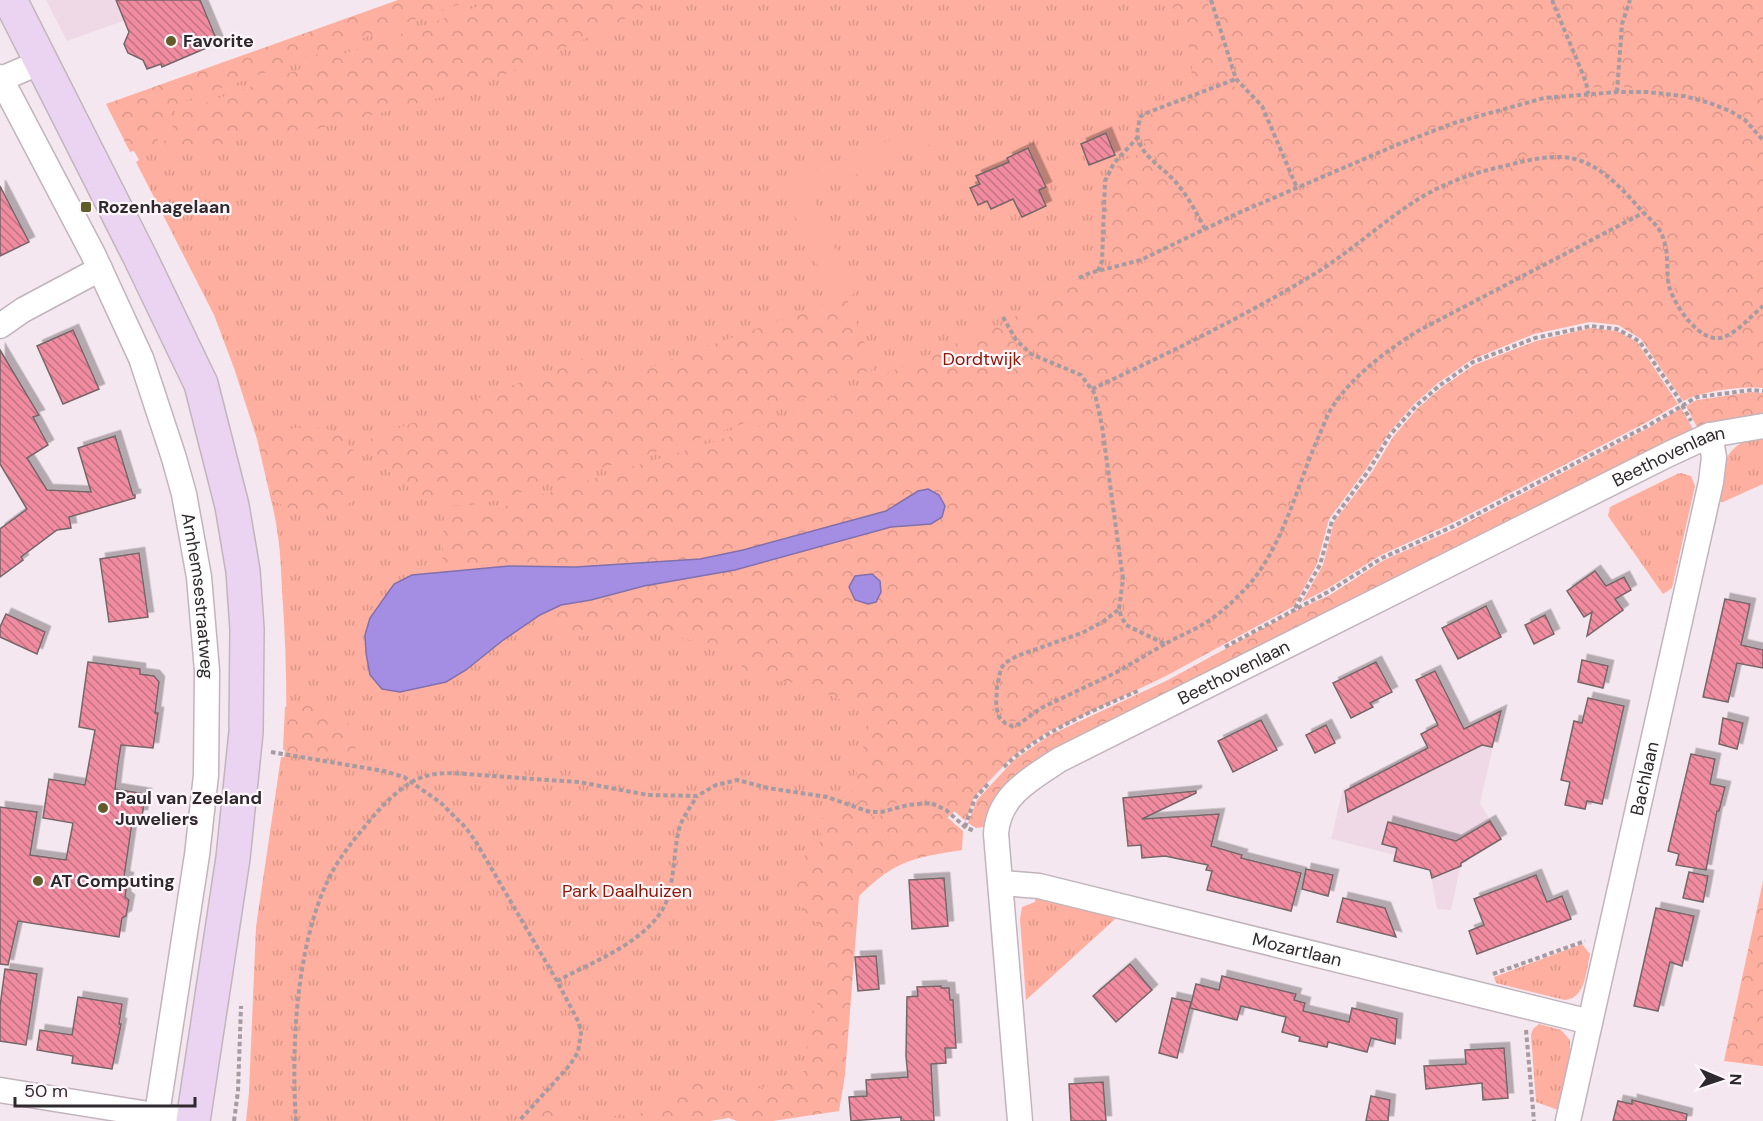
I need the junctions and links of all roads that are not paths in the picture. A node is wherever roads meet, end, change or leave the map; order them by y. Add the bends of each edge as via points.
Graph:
1 (10, 0) edge
2 (41, 62) junction
3 (1, 78) edge
4 (100, 269) junction
5 (0, 326) edge
6 (1763, 426) edge
7 (1706, 437) junction
8 (1002, 883) junction
9 (1590, 1022) junction
10 (0, 1090) edge
11 (157, 1114) junction
12 (192, 1121) edge
13 (1020, 1121) edge
14 (1568, 1121) edge

1 - 2 main road
2 - 3 street, Arnhemsestraatweg
2 - 12 main road via 201,384 232,506 243,571 247,680 243,772
3 - 4 street, Arnhemsestraatweg
4 - 5 street
4 - 11 street, Arnhemsestraatweg via 141,358 174,458 192,533 205,624 206,775
6 - 7 street, Beethovenlaan
7 - 8 street, Beethovenlaan via 1059,760 1016,790 1000,813 996,834
7 - 9 street, Bachlaan via 1714,457 1711,482
8 - 9 street, Mozartlaan via 1039,886
8 - 13 street, Beethovenlaan
9 - 14 street, Bachlaan
10 - 11 street
11 - 12 street

